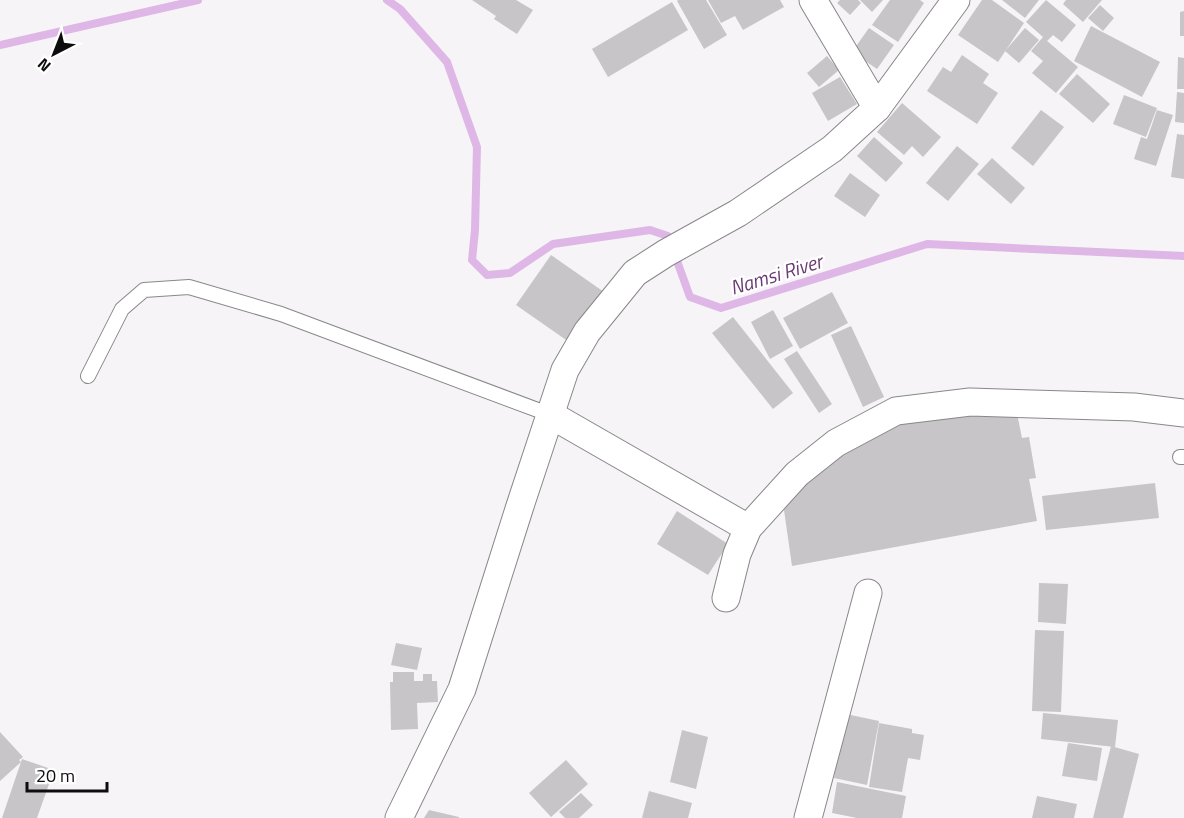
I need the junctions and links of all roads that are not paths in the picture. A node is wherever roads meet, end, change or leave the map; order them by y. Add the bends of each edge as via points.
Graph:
1 (813, 0) edge
2 (956, 0) edge
3 (877, 108) junction
4 (88, 376) dead end
5 (1184, 413) edge
6 (551, 415) junction
7 (748, 528) junction
8 (868, 593) dead end
9 (726, 598) dead end
10 (399, 818) edge
11 (808, 818) edge

1 - 3 street
2 - 3 street
3 - 6 street via 832,149 738,213 635,273 587,332 566,370
4 - 6 lane via 122,309 144,290 189,286 281,314
5 - 7 street via 1134,407 970,402 896,411 836,443 797,474
6 - 7 street
6 - 10 street via 462,689
7 - 9 street
8 - 11 street

